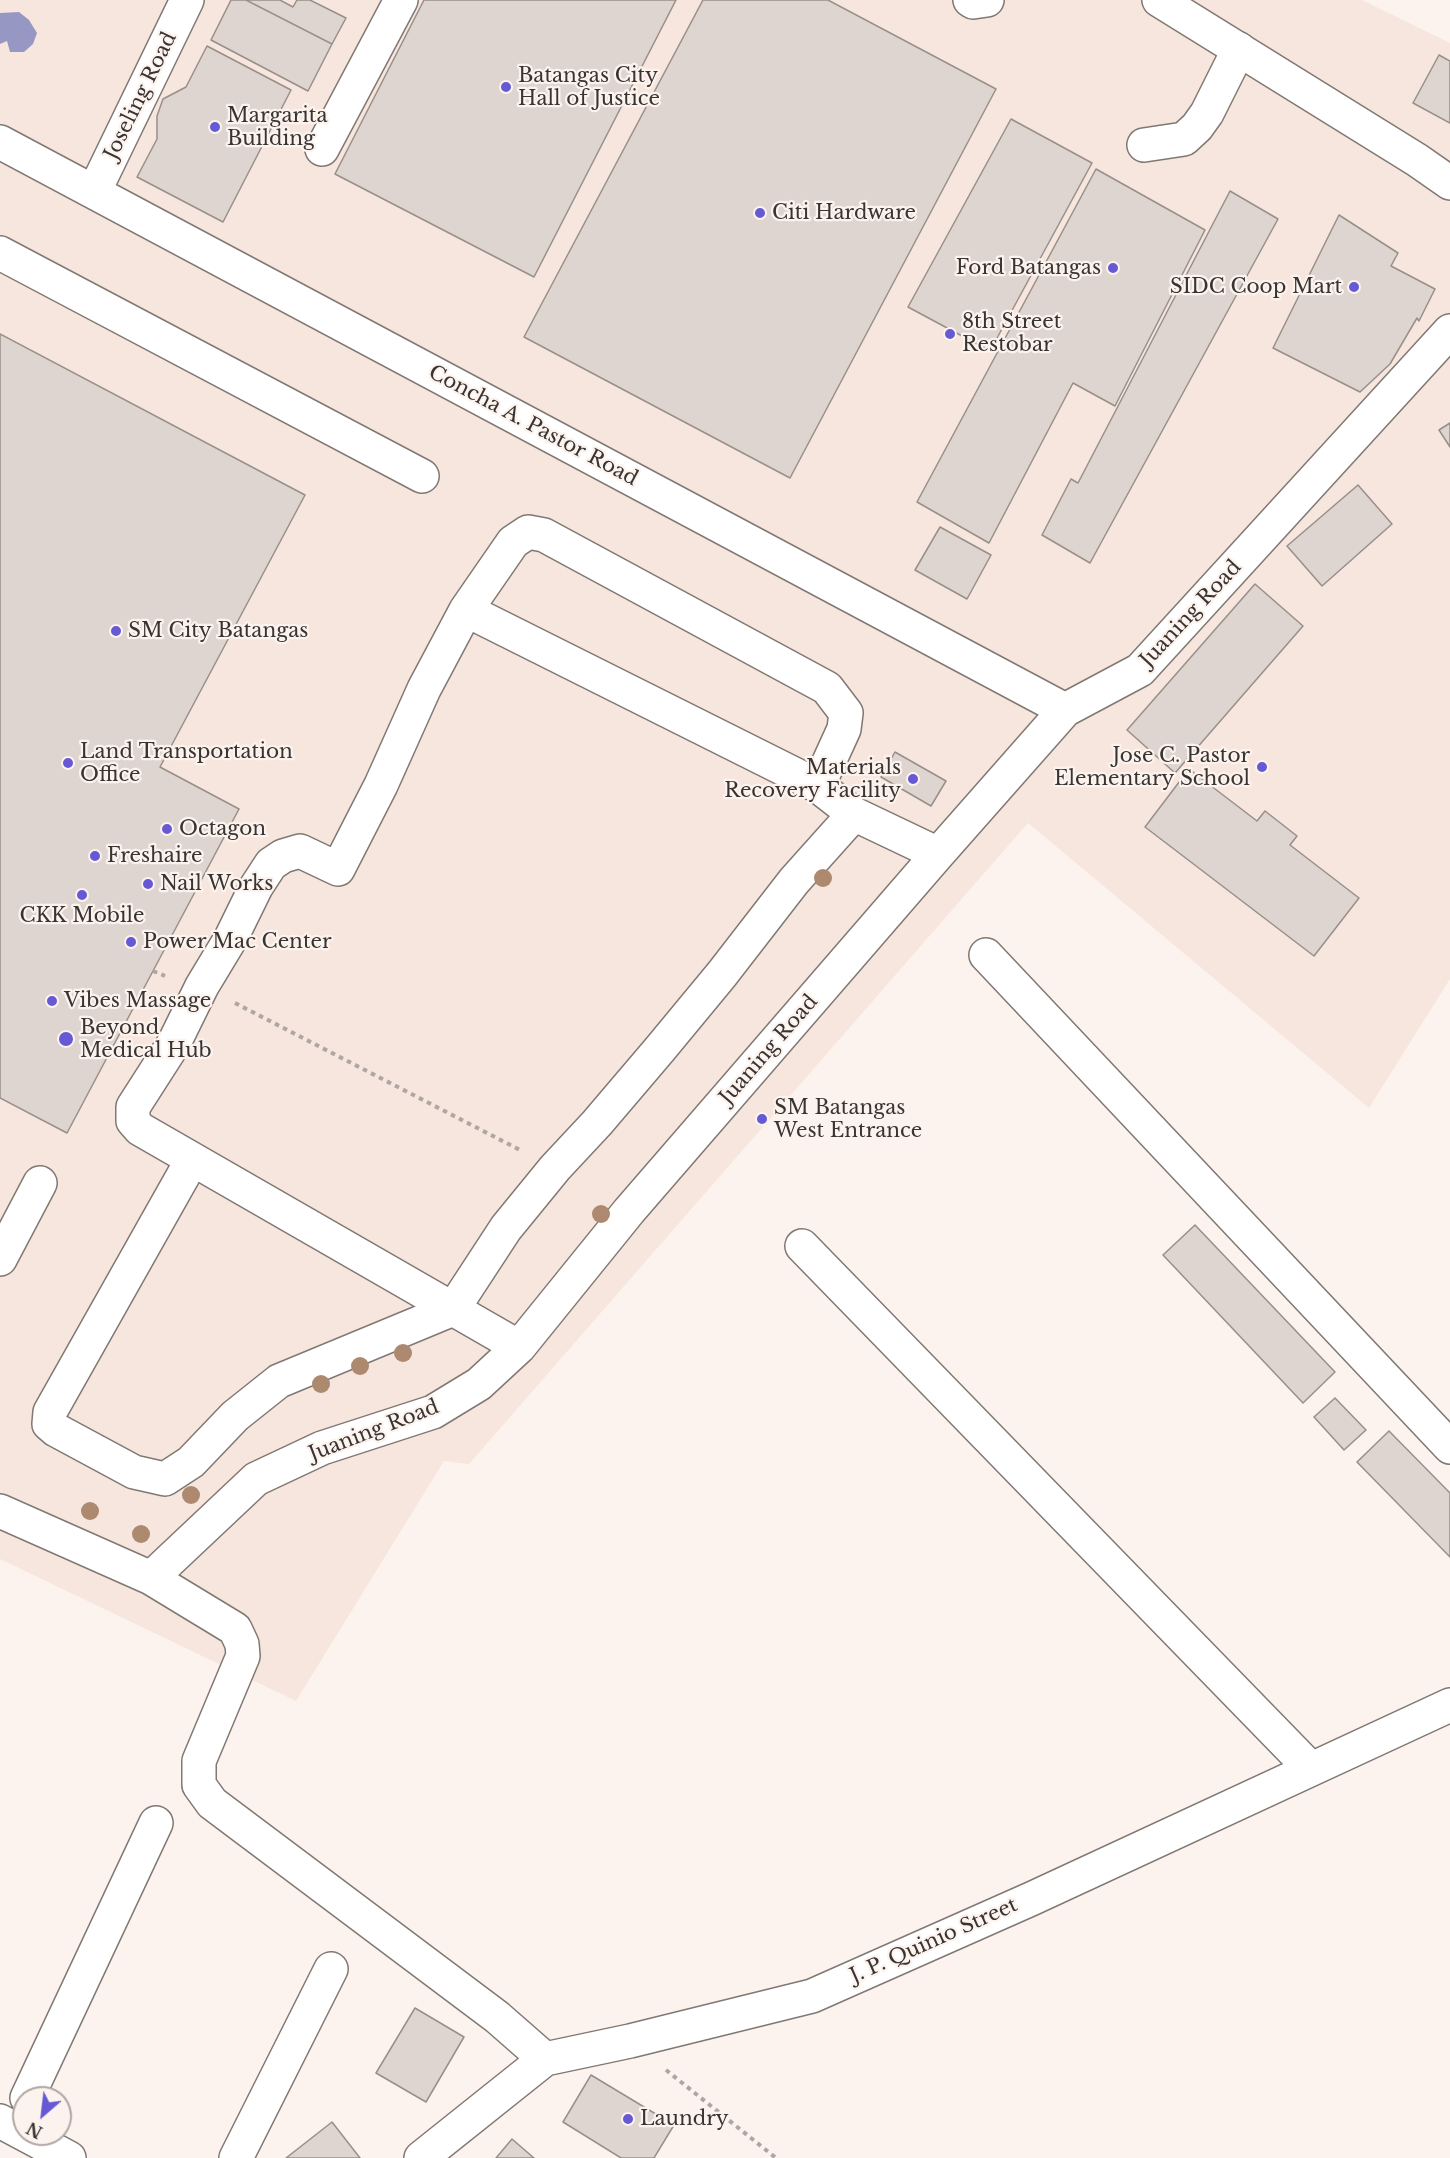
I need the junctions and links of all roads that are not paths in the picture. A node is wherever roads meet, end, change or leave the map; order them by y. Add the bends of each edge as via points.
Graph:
1 (187, 0) edge
2 (400, 0) edge
3 (970, 0) edge
4 (987, 0) edge
5 (1159, 0) edge
6 (1239, 49) junction
7 (0, 142) edge
8 (1144, 145) dead end
9 (321, 149) dead end
10 (1450, 183) edge
11 (94, 192) junction
12 (0, 253) edge
13 (1450, 331) edge
14 (422, 476) dead end
15 (466, 610) junction
16 (1065, 710) junction
17 (818, 786) junction
18 (854, 814) junction
19 (938, 854) junction
20 (986, 955) dead end
21 (192, 1160) junction
22 (40, 1183) dead end
23 (802, 1246) dead end
24 (0, 1259) edge
25 (453, 1309) junction
26 (519, 1347) junction
27 (1450, 1447) edge
28 (0, 1511) edge
29 (152, 1578) junction
30 (1450, 1705) edge
31 (1311, 1769) junction
32 (156, 1823) dead end
33 (331, 1969) dead end
34 (545, 2060) junction
35 (33, 2086) edge
36 (52, 2146) edge
37 (69, 2158) edge
38 (236, 2158) edge
39 (421, 2158) edge

1 - 11 street, Joseling Road
2 - 9 street
3 - 4 street
5 - 6 street
6 - 8 street via 1197,127 1184,139
6 - 10 street
7 - 11 street, Concha A. Pastor Road
11 - 16 street, Concha A. Pastor Road
12 - 14 street
13 - 16 street, Juaning Road via 1140,670
15 - 17 street
15 - 17 street via 513,542 528,532 544,535 827,688 846,713 844,729
15 - 21 street via 338,869 300,851 271,864 255,887 174,1043 133,1107 133,1121 140,1129
16 - 19 street, Juaning Road
17 - 18 street
18 - 19 street
18 - 25 street via 506,1228
19 - 26 street, Juaning Road via 629,1211
20 - 27 street
21 - 25 street
21 - 25 street via 50,1412 49,1424 56,1430 134,1472 165,1479 191,1462 236,1416 279,1381
22 - 24 street
23 - 31 street
25 - 26 street
26 - 29 street, Juaning Road via 478,1384 433,1412 322,1448 256,1479
28 - 29 street
29 - 34 street via 235,1629 242,1644 243,1656 198,1761 199,1785 212,1803 498,2016
30 - 31 street, J. P. Quinio Street
31 - 34 street, J. P. Quinio Street via 812,1996
32 - 35 street
33 - 38 street
34 - 39 street, J. P. Quinio Street
36 - 37 street

